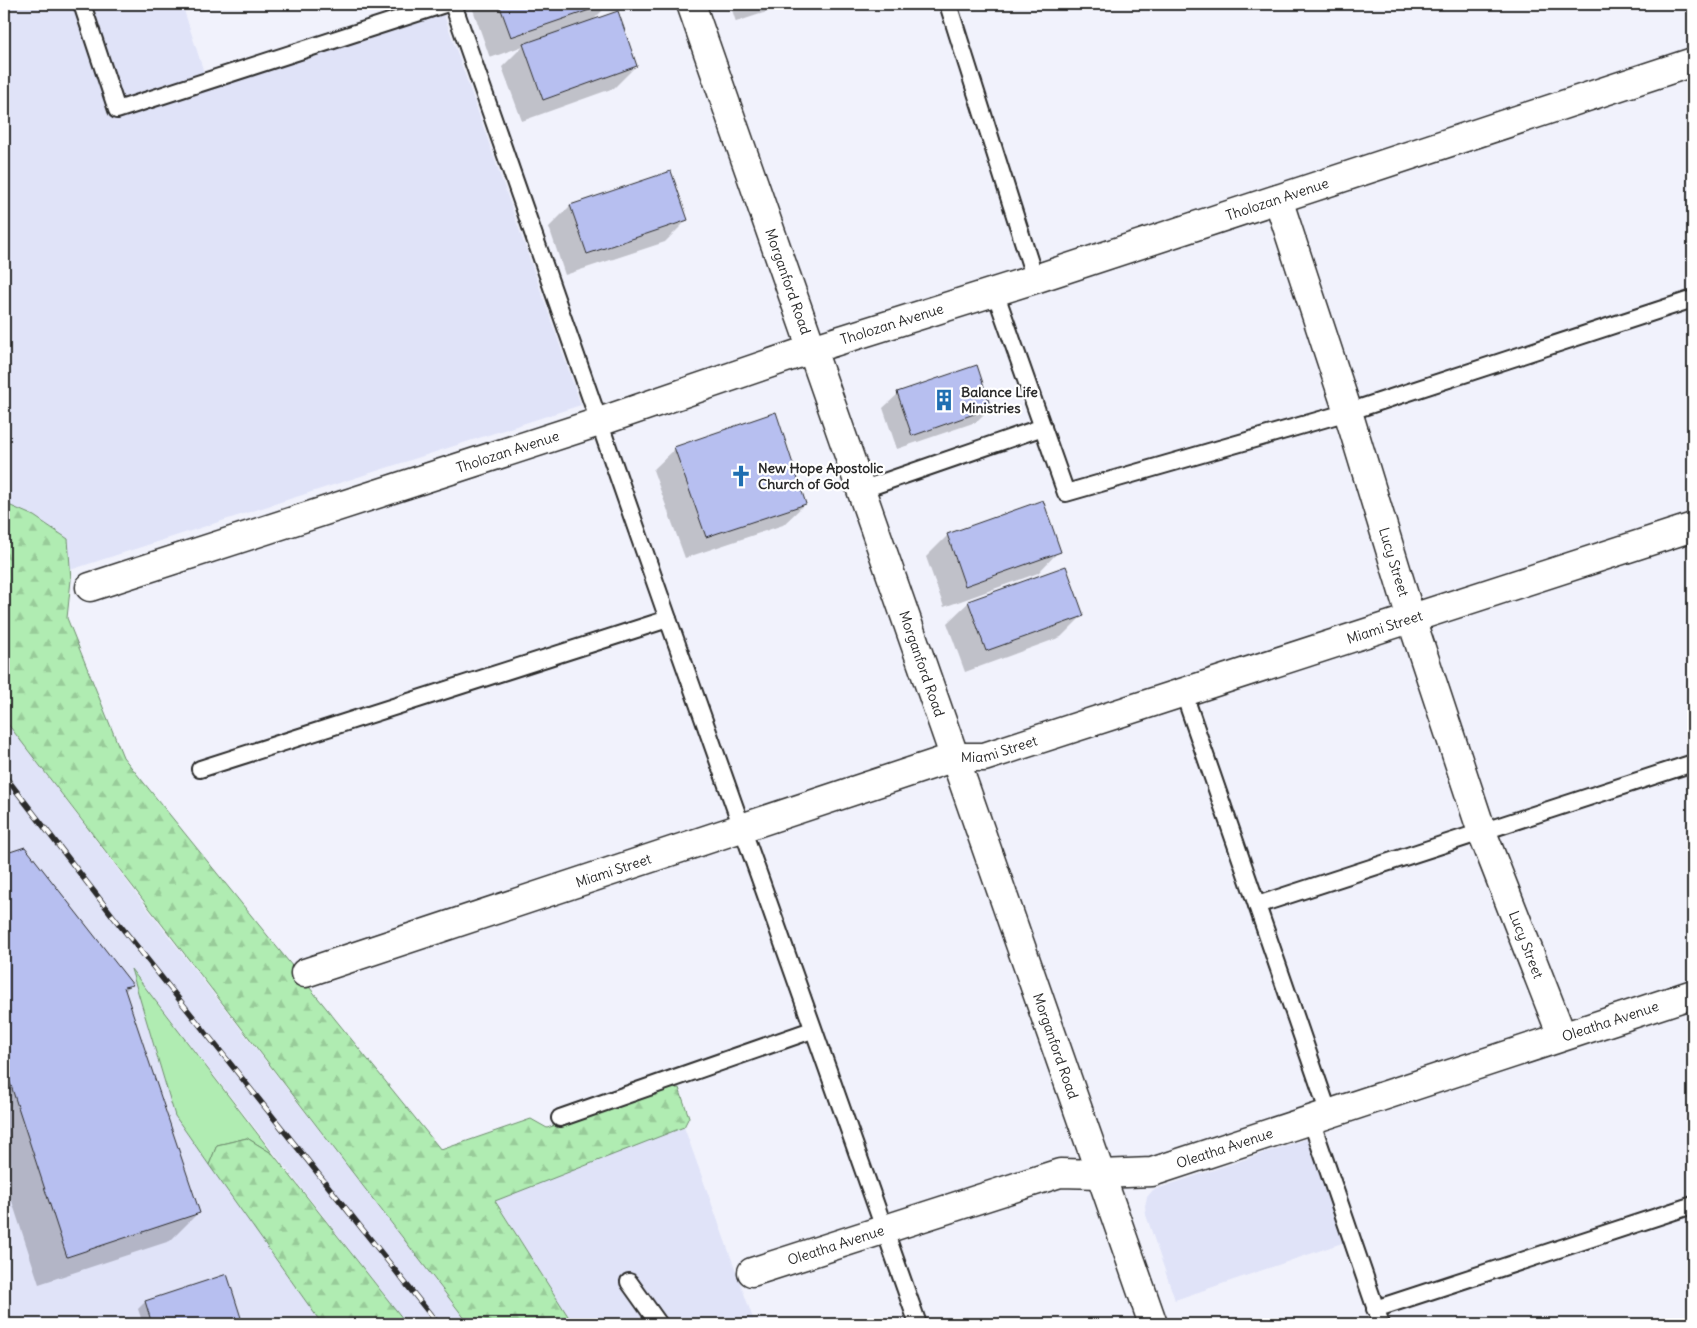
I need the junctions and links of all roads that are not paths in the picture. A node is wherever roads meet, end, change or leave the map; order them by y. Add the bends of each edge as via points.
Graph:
1 (82, 4) edge
2 (445, 4) edge
3 (453, 4) edge
4 (691, 4) edge
5 (948, 4) edge
6 (1693, 62) edge
7 (1278, 198) junction
8 (1035, 279) junction
9 (995, 292) junction
10 (1693, 299) edge
11 (812, 349) junction
12 (1348, 412) junction
13 (599, 422) junction
14 (1043, 426) junction
15 (861, 490) junction
16 (1693, 527) edge
17 (90, 587) dead end
18 (1412, 618) junction
19 (668, 619) junction
20 (1183, 691) junction
21 (954, 757) junction
22 (1693, 763) edge
23 (200, 768) dead end
24 (742, 827) junction
25 (1482, 832) junction
26 (1257, 905) junction
27 (304, 972) dead end
28 (1693, 994) edge
29 (812, 1030) junction
30 (1562, 1036) junction
31 (1320, 1117) junction
32 (560, 1118) dead end
33 (1100, 1174) junction
34 (1693, 1205) edge
35 (884, 1230) junction
36 (752, 1272) dead end
37 (629, 1282) dead end
38 (1375, 1309) junction
39 (660, 1324) edge
40 (918, 1324) edge
41 (1153, 1324) edge
42 (1381, 1324) edge

1 - 2 lane via 117,110
3 - 13 lane
4 - 11 street, Morganford Road
5 - 8 lane
6 - 7 street, Tholozan Avenue
7 - 8 street, Tholozan Avenue
7 - 12 street, Lucy Street
8 - 9 street, Tholozan Avenue
9 - 11 street, Tholozan Avenue
9 - 14 lane
10 - 12 lane
11 - 13 street, Tholozan Avenue
11 - 15 street, Morganford Road
12 - 14 lane via 1066,493
12 - 18 street, Lucy Street
13 - 17 street, Tholozan Avenue
13 - 19 lane
14 - 15 lane
15 - 21 street, Morganford Road
16 - 18 street, Miami Street
18 - 20 street, Miami Street
18 - 25 street, Lucy Street
19 - 23 lane
19 - 24 lane
20 - 21 street, Miami Street via 984,757
20 - 26 lane
21 - 24 street, Miami Street
21 - 33 street, Morganford Road
22 - 25 lane
24 - 27 street, Miami Street
24 - 29 lane
25 - 26 lane
25 - 30 street, Lucy Street
26 - 31 lane
28 - 30 street, Oleatha Avenue
29 - 32 lane
29 - 35 lane
30 - 31 street, Oleatha Avenue
31 - 33 street, Oleatha Avenue via 1152,1172
31 - 38 lane
33 - 35 street, Oleatha Avenue via 1060,1173
33 - 41 street, Morganford Road
34 - 38 lane
35 - 36 street, Oleatha Avenue
35 - 40 lane
37 - 39 lane
38 - 42 lane

